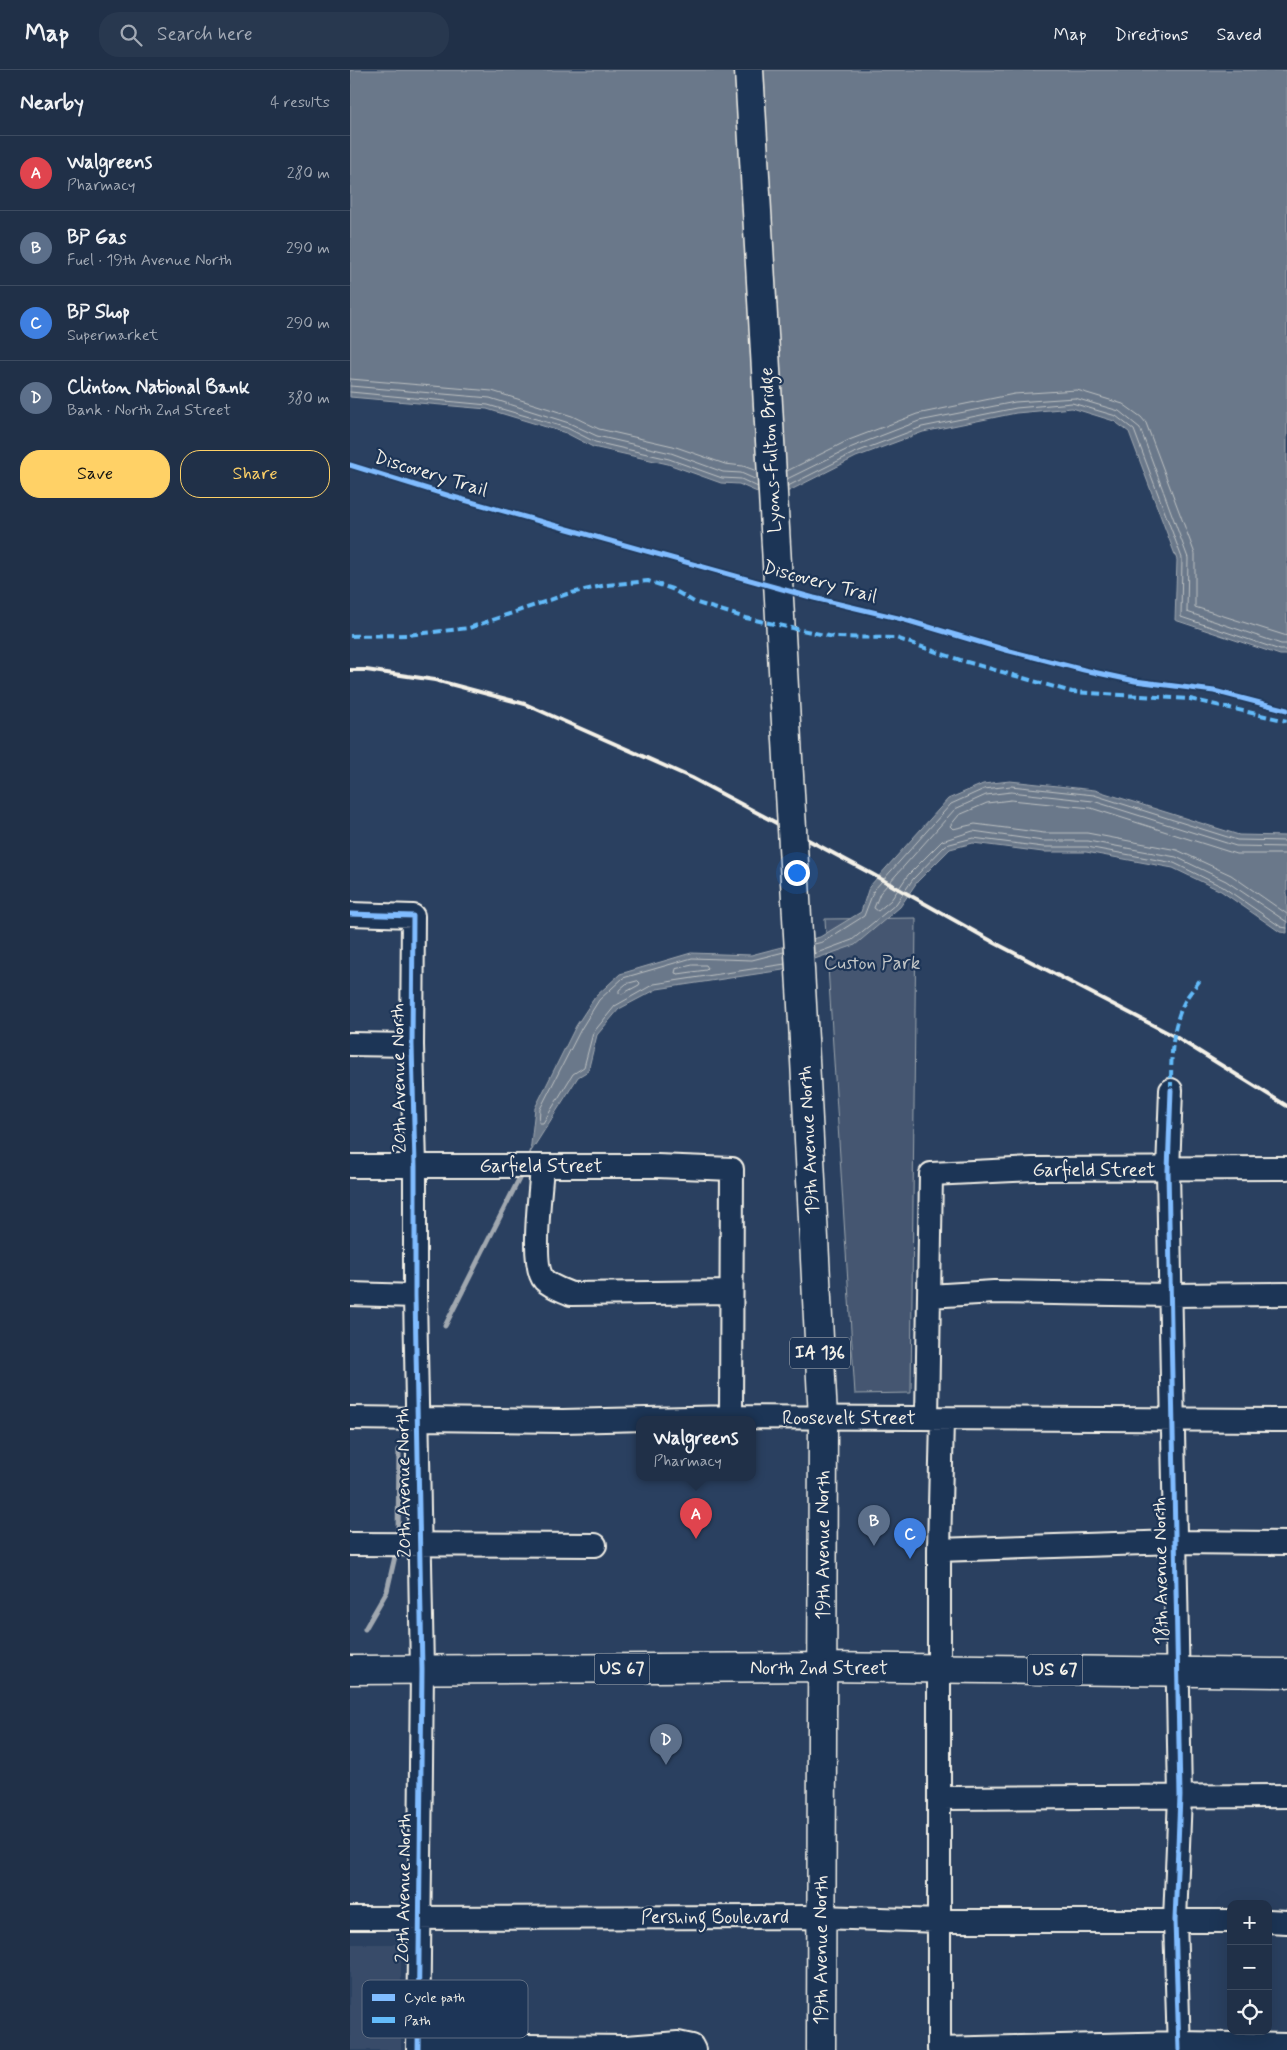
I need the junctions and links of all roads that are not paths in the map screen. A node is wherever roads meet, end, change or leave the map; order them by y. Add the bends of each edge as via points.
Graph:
1 (750, 70) edge
2 (350, 914) edge
3 (804, 1040) joint
4 (350, 1044) edge
5 (412, 1045) junction
6 (1171, 1090) dead end
7 (350, 1166) edge
8 (415, 1166) junction
9 (542, 1166) junction
10 (1287, 1168) edge
11 (1168, 1170) junction
12 (731, 1292) junction
13 (350, 1294) edge
14 (1287, 1294) edge
15 (1171, 1295) junction
16 (415, 1296) junction
17 (929, 1296) junction
18 (731, 1416) edge
19 (756, 1417) edge
20 (350, 1418) edge
21 (823, 1418) junction
22 (934, 1418) junction
23 (418, 1419) junction
24 (636, 1419) edge
25 (1174, 1419) junction
26 (1287, 1420) edge
27 (1176, 1542) junction
28 (1287, 1543) edge
29 (350, 1544) edge
30 (420, 1544) junction
31 (595, 1545) dead end
32 (939, 1550) junction
33 (822, 1667) junction
34 (940, 1668) junction
35 (350, 1670) edge
36 (422, 1670) junction
37 (1178, 1672) junction
38 (1287, 1672) edge
39 (1180, 1796) junction
40 (1287, 1796) edge
41 (940, 1798) junction
42 (821, 1917) junction
43 (350, 1918) edge
44 (419, 1918) junction
45 (1176, 1920) junction
46 (940, 1921) junction
47 (1227, 1921) edge
48 (1272, 1922) edge
49 (1287, 1922) edge
50 (419, 1980) edge
51 (1287, 2045) edge
52 (1179, 2046) edge
53 (418, 2048) edge
54 (939, 2049) edge
55 (694, 2050) edge
56 (821, 2050) edge

1 - 3 main road, Lyons-Fulton Bridge / IA 136, bridge
2 - 5 street, 20th Avenue North via 413,916
3 - 21 main road, 19th Avenue North / IA 136
4 - 5 street
5 - 8 street, 20th Avenue North
6 - 11 street, 18th Avenue North
7 - 8 street, Garfield Street
8 - 9 street, Garfield Street
8 - 16 street, 20th Avenue North
9 - 12 street via 536,1244 543,1279 555,1288 571,1294
9 - 12 street, Garfield Street via 732,1169
10 - 11 street, Garfield Street
11 - 15 street, 18th Avenue North
11 - 17 street, Garfield Street via 1033,1169 931,1174
12 - 18 street
13 - 16 street
14 - 15 street
15 - 17 street via 994,1292
15 - 25 street, 18th Avenue North
16 - 23 street, 20th Avenue North
17 - 22 street
19 - 21 street, Roosevelt Street
20 - 23 street, Roosevelt Street
21 - 22 street, Roosevelt Street
21 - 33 main road, 19th Avenue North / IA 136
22 - 25 street, Roosevelt Street
22 - 32 street
23 - 24 street, Roosevelt Street
23 - 30 street, 20th Avenue North
25 - 26 street, Roosevelt Street
25 - 27 street, 18th Avenue North
27 - 28 street
27 - 32 street
27 - 37 street, 18th Avenue North
29 - 30 street
30 - 31 street
30 - 36 street, 20th Avenue North
32 - 34 street
33 - 34 main road, North 2nd Street / US 67
33 - 36 main road, North 2nd Street / US 67
33 - 42 main road, 19th Avenue North
34 - 37 main road, North 2nd Street / US 67
34 - 41 street
35 - 36 main road, North 2nd Street / US 67
36 - 44 street, 20th Avenue North
37 - 38 main road, North 2nd Street / US 67
37 - 39 street, 18th Avenue North
39 - 40 street
39 - 41 street
39 - 45 street, 18th Avenue North
41 - 46 street
42 - 44 street, Pershing Boulevard
42 - 46 street, Pershing Boulevard
42 - 56 main road, 19th Avenue North
43 - 44 street, Pershing Boulevard
44 - 50 street, 20th Avenue North
45 - 46 street, Pershing Boulevard
45 - 47 street, Pershing Boulevard
45 - 52 street, 18th Avenue North
46 - 54 street
48 - 49 street
51 - 52 street
52 - 54 street
53 - 55 street via 627,2047 678,2043 692,2046

